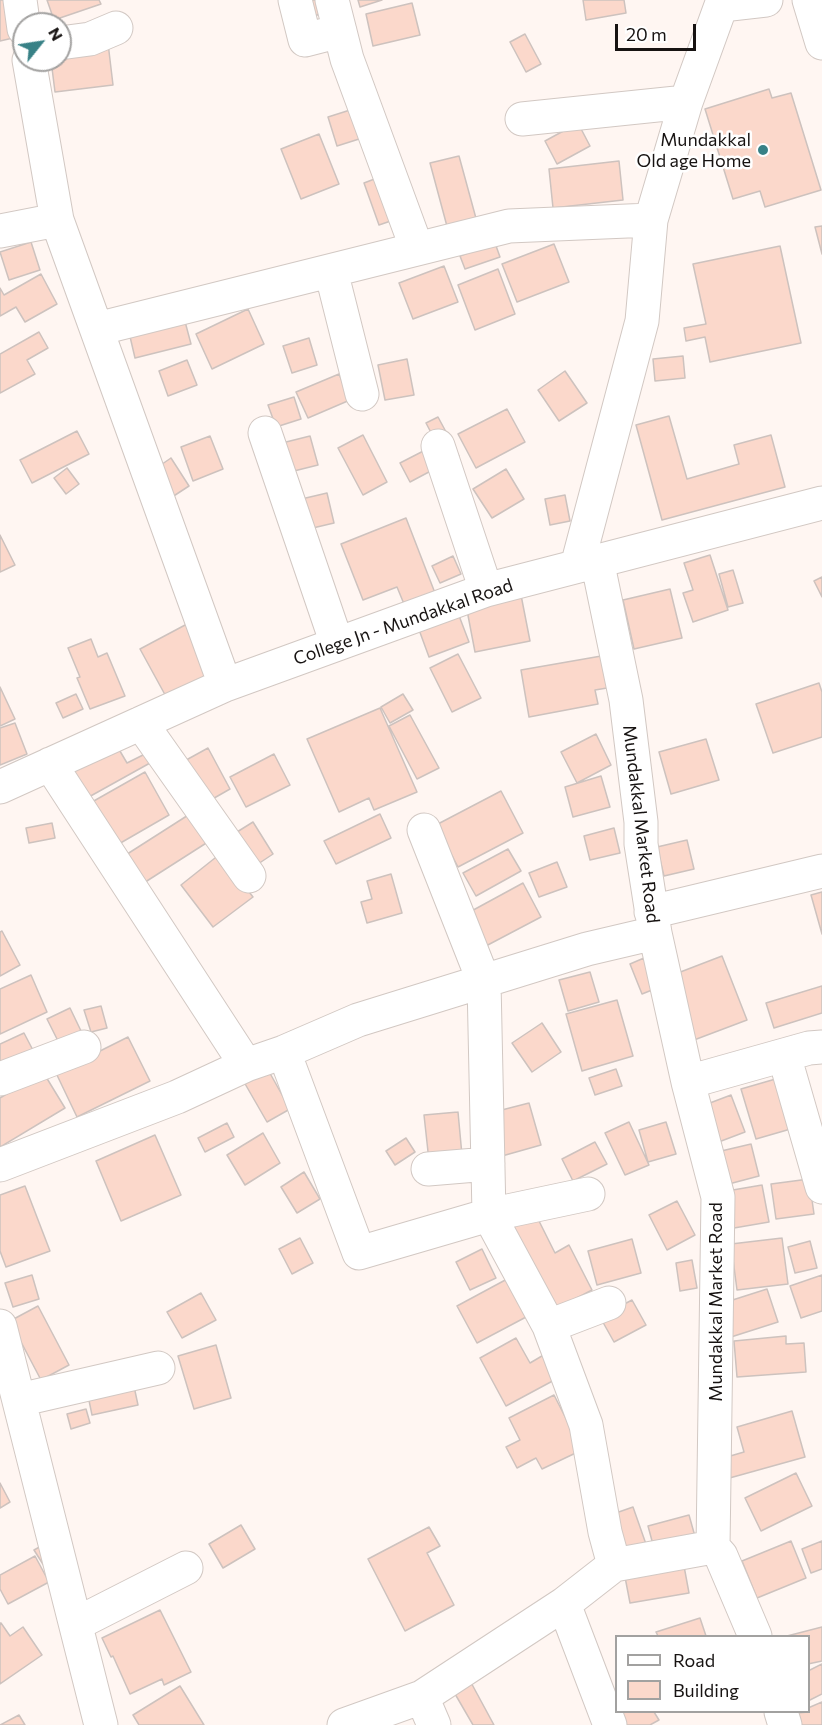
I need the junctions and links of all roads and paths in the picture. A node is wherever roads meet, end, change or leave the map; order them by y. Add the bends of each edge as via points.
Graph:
1 (295, 0) edge
2 (766, 0) edge
3 (809, 0) edge
4 (722, 2) edge
5 (336, 15) edge
6 (116, 28) dead end
7 (72, 41) edge
8 (822, 43) edge
9 (31, 72) edge
10 (687, 102) junction
11 (522, 119) dead end
12 (57, 220) junction
13 (651, 220) junction
14 (0, 231) edge
15 (417, 249) junction
16 (331, 271) junction
17 (97, 329) junction
18 (362, 394) dead end
19 (265, 433) dead end
20 (438, 446) dead end
21 (822, 503) edge
22 (587, 563) junction
23 (486, 590) junction
24 (337, 644) junction
25 (225, 685) junction
26 (141, 723) junction
27 (50, 764) junction
28 (0, 787) edge
29 (424, 830) dead end
30 (822, 871) edge
31 (249, 876) dead end
32 (653, 923) junction
33 (484, 982) junction
34 (84, 1047) dead end
35 (822, 1047) edge
36 (284, 1052) junction
37 (784, 1055) junction
38 (246, 1065) junction
39 (0, 1079) edge
40 (688, 1082) junction
41 (488, 1164) junction
42 (0, 1165) edge
43 (428, 1169) dead end
44 (822, 1187) edge
45 (588, 1194) dead end
46 (489, 1215) junction
47 (609, 1303) dead end
48 (0, 1326) edge
49 (549, 1326) junction
50 (158, 1368) dead end
51 (19, 1400) junction
52 (713, 1547) junction
53 (614, 1566) junction
54 (186, 1568) dead end
55 (564, 1604) junction
56 (76, 1624) junction
57 (755, 1635) edge
58 (428, 1711) edge
59 (101, 1725) edge
60 (344, 1725) edge
61 (610, 1725) edge

1 - 5 street via 305,40
2 - 4 street
3 - 8 street
4 - 10 street
5 - 15 street via 347,59
6 - 7 street
9 - 12 street
10 - 11 street
10 - 13 street
12 - 14 street
12 - 17 street
13 - 15 street via 509,226
13 - 22 street via 642,321
15 - 16 street
16 - 17 street
16 - 18 street
17 - 25 street
19 - 24 street
20 - 23 street
21 - 22 street, College Jn - Mundakkal Road
22 - 23 street, College Jn - Mundakkal Road
22 - 32 street, Mundakkal Market Road via 626,700
23 - 24 street, College Jn - Mundakkal Road
24 - 25 street, College Jn - Mundakkal Road
25 - 26 street, College Jn - Mundakkal Road
26 - 27 street, College Jn - Mundakkal Road
26 - 31 street
27 - 28 street, College Jn - Mundakkal Road
27 - 38 street
29 - 33 street
30 - 32 street
32 - 33 street
32 - 40 street, Mundakkal Market Road
33 - 36 street via 358,1020
33 - 41 street
34 - 39 street
35 - 37 street
36 - 38 street
36 - 46 street via 359,1253
37 - 40 street
37 - 44 street
38 - 42 street via 177,1097
40 - 52 street, Mundakkal Market Road via 718,1197
41 - 43 street
41 - 46 street
45 - 46 street
46 - 49 street
47 - 49 street
48 - 51 street
49 - 53 street via 586,1425
50 - 51 street
51 - 56 street
52 - 53 street
52 - 57 street via 721,1556
53 - 55 street
54 - 56 street
55 - 58 street
55 - 61 street
56 - 59 street
58 - 60 street

